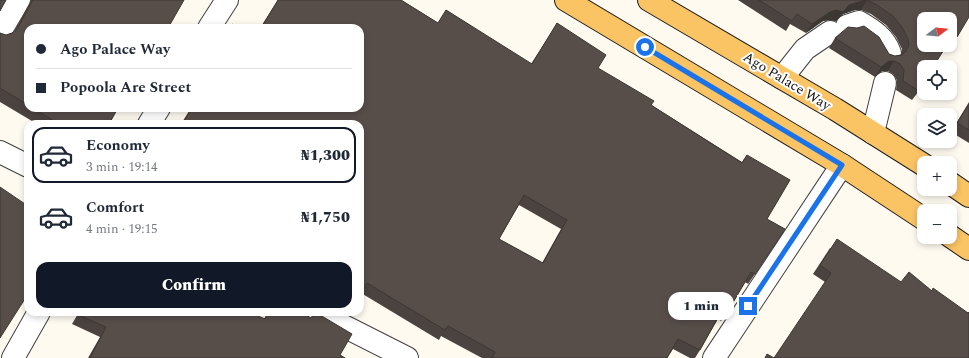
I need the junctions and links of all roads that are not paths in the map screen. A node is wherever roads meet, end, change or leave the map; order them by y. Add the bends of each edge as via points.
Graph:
1 (19, 0) edge
2 (226, 0) edge
3 (566, 0) edge
4 (649, 0) edge
5 (211, 24) edge
6 (0, 32) edge
7 (890, 53) edge
8 (782, 78) junction
9 (885, 83) dead end
10 (873, 133) junction
11 (0, 152) edge
12 (917, 161) edge
13 (24, 164) edge
14 (842, 165) junction
15 (957, 187) edge
16 (969, 196) edge
17 (917, 214) edge
18 (957, 241) edge
19 (969, 249) edge
20 (37, 316) edge
21 (324, 316) edge
22 (13, 358) edge
23 (406, 358) edge
24 (714, 358) edge

1 - 6 street
2 - 5 street
3 - 14 main road
4 - 8 main road, Ago Palace Way
7 - 8 street via 886,43 872,29 859,22 838,29 805,49
8 - 10 main road, Ago Palace Way
9 - 10 street
10 - 12 main road, Ago Palace Way
11 - 13 street
14 - 17 main road
14 - 24 street
15 - 16 main road
18 - 19 main road
20 - 22 street
21 - 23 street

